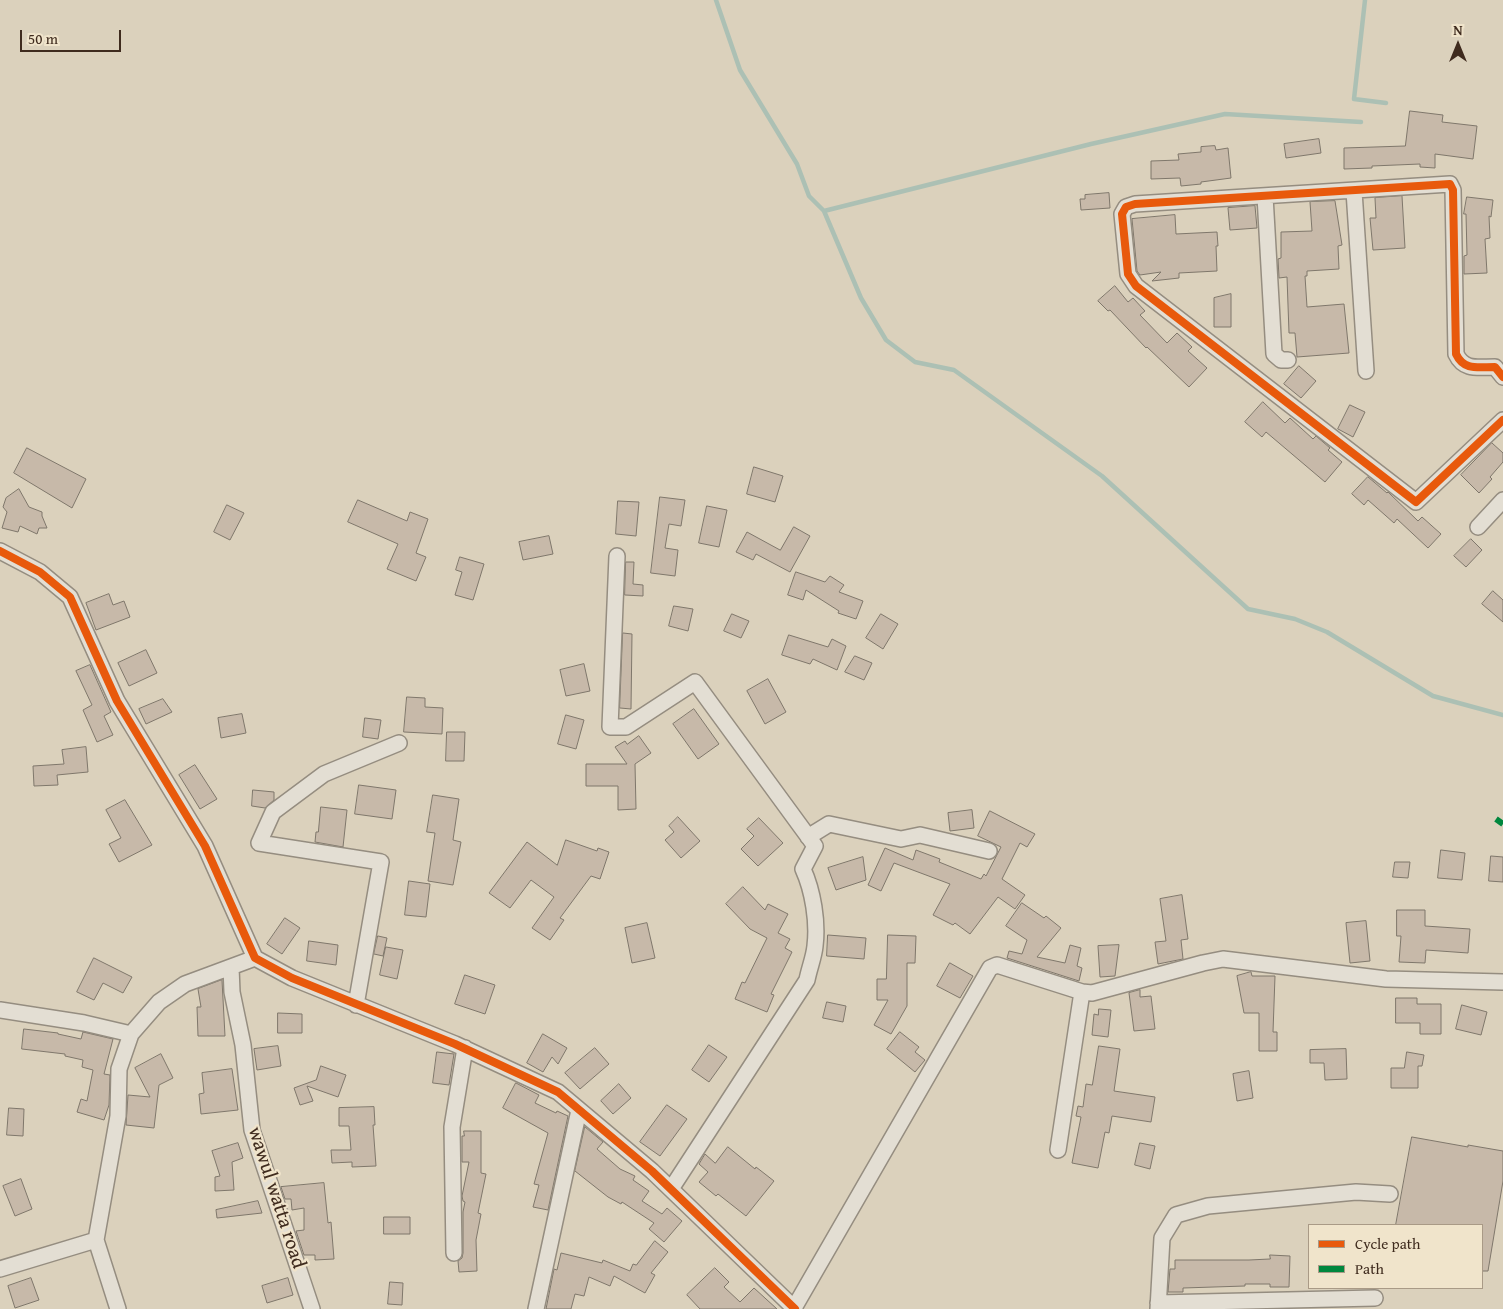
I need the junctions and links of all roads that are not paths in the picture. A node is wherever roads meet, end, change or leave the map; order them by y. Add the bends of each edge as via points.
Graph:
1 (1354, 191) junction
2 (1265, 196) junction
3 (1288, 360) dead end
4 (1366, 371) dead end
5 (1503, 377) edge
6 (1503, 420) edge
7 (1503, 500) edge
8 (1478, 527) dead end
9 (0, 551) edge
10 (617, 556) dead end
11 (399, 743) dead end
12 (808, 836) junction
13 (989, 851) dead end
14 (255, 958) junction
15 (231, 967) junction
16 (1503, 982) edge
17 (1082, 992) junction
18 (356, 1005) junction
19 (0, 1010) edge
20 (131, 1034) junction
21 (465, 1048) junction
22 (579, 1110) junction
23 (1058, 1150) dead end
24 (671, 1189) junction
25 (1390, 1194) dead end
26 (96, 1240) junction
27 (454, 1253) dead end
28 (0, 1269) edge
29 (1375, 1298) dead end
30 (1158, 1306) edge
31 (794, 1308) edge
32 (118, 1309) edge
33 (312, 1309) edge
34 (536, 1309) edge

1 - 2 street
1 - 4 street
1 - 5 street via 1450,184 1453,190 1456,354 1459,362 1468,367 1495,367
2 - 3 street via 1274,354 1281,360
2 - 6 street via 1126,207 1122,214 1128,274 1136,286 1416,502
7 - 8 street
9 - 14 street via 40,572 70,598 117,701 205,846
10 - 12 street via 610,728 626,727 695,682
11 - 18 street via 324,774 273,812 259,843 381,862
12 - 13 street via 829,824 902,840 920,835
12 - 24 street via 815,846 804,869 814,911 815,946 807,980
14 - 15 street
14 - 18 street via 292,978
15 - 20 street via 185,984 160,1002
15 - 33 street, wawul watta road via 252,1130
16 - 17 street via 1386,979 1224,959 1092,993
17 - 23 street
17 - 31 street via 997,965 990,968
18 - 21 street
19 - 20 street
20 - 26 street via 120,1069 118,1116
21 - 22 street via 558,1092
21 - 27 street via 452,1127
22 - 24 street
22 - 34 street
24 - 31 street
25 - 30 street via 1356,1192 1218,1205 1176,1215 1162,1238
26 - 28 street
26 - 32 street
29 - 30 street

